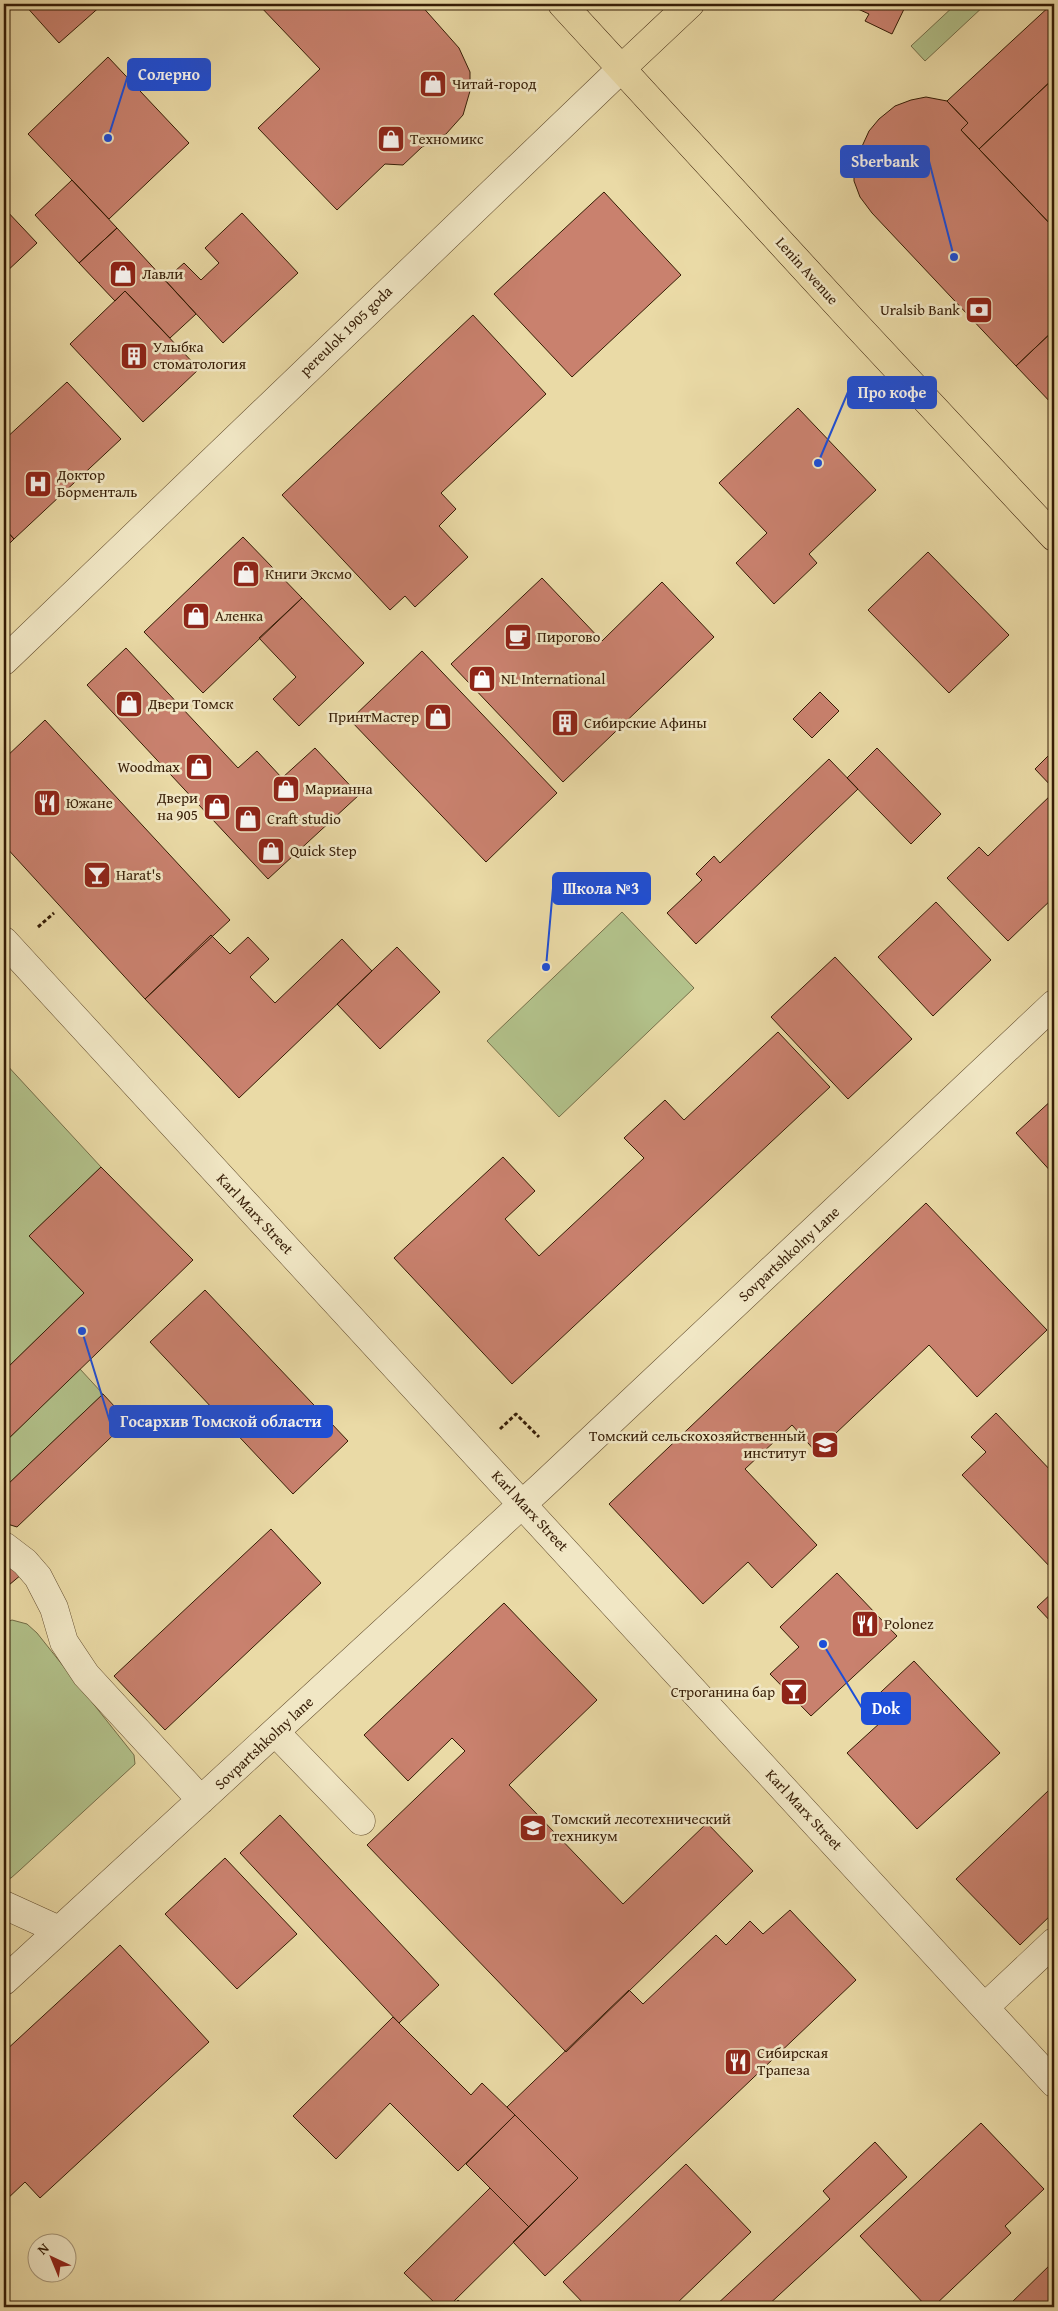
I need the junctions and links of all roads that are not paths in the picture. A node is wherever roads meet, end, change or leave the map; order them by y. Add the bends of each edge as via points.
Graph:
1 (562, 4) edge
2 (690, 4) edge
3 (622, 68) junction
4 (1054, 537) edge
5 (4, 661) edge
6 (4, 941) edge
7 (1054, 1004) edge
8 (523, 1504) junction
9 (4, 1546) edge
10 (275, 1732) junction
11 (201, 1800) junction
12 (361, 1821) dead end
13 (4, 1905) edge
14 (59, 1930) junction
15 (1054, 1942) edge
16 (4, 1981) edge
17 (985, 2007) junction
18 (1054, 2083) edge

1 - 3 main road, Lenin Avenue
2 - 3 main road, pereulok 1905 goda
3 - 4 main road, Lenin Avenue
3 - 5 street, pereulok 1905 goda
6 - 8 street, Karl Marx Street
7 - 8 street, Sovpartshkolny Lane
8 - 10 street, Sovpartshkolny lane
8 - 17 street, Karl Marx Street
9 - 11 street via 38,1577 54,1608 64,1642 86,1675
10 - 11 street, Sovpartshkolny lane
10 - 12 street
11 - 14 street, Sovpartshkolny lane
13 - 14 street
14 - 16 street, Sovpartshkolny lane
15 - 17 street
17 - 18 street, Karl Marx Street

